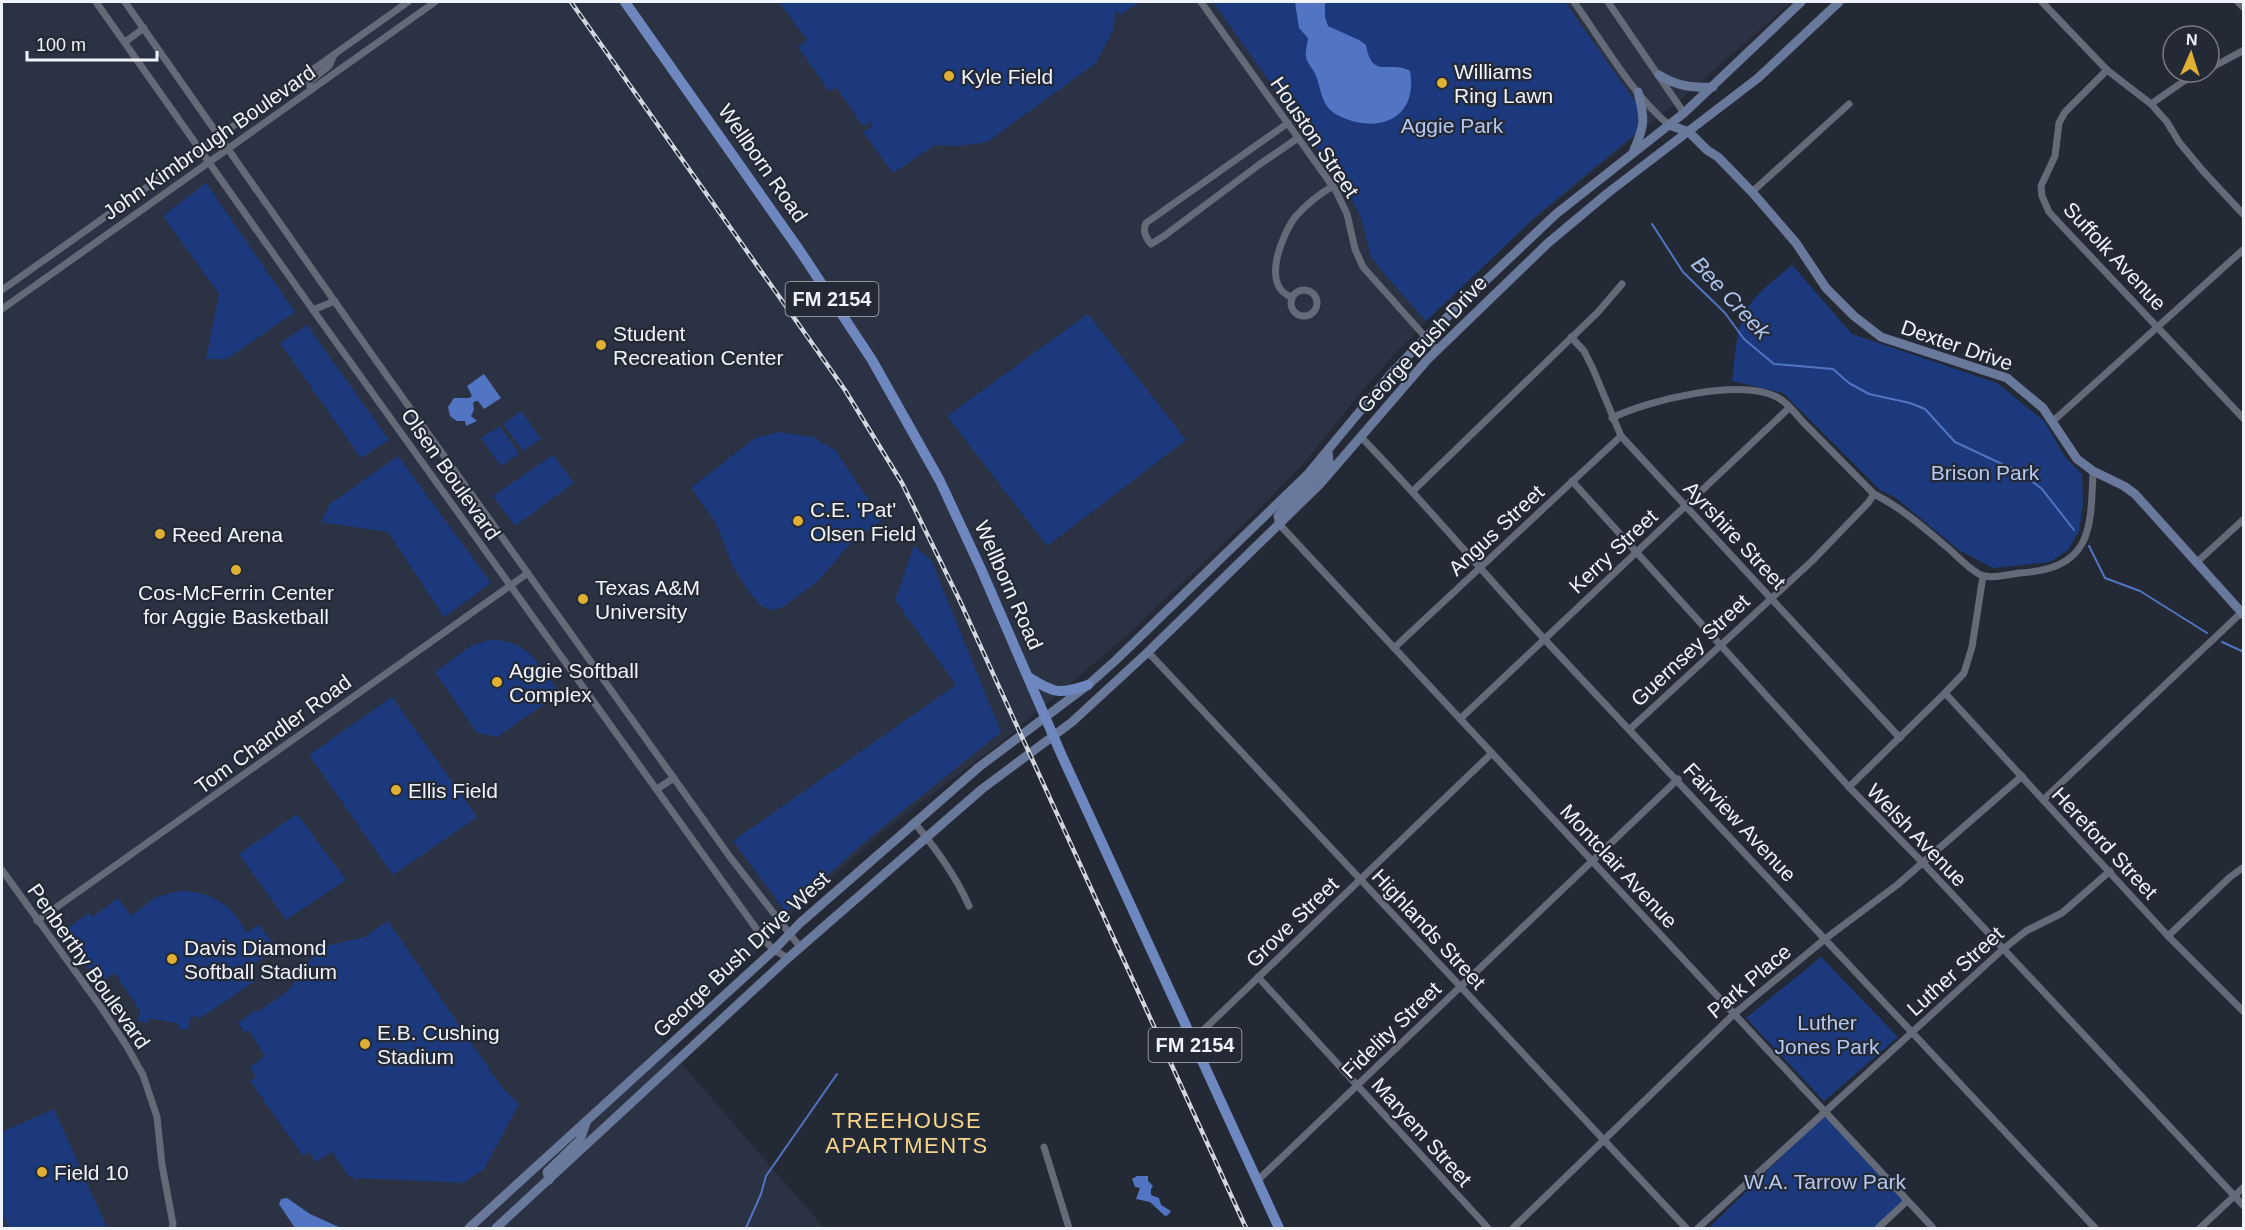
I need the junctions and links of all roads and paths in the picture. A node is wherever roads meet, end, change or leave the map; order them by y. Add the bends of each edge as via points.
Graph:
1 (96, 2) edge
2 (125, 2) edge
3 (408, 2) edge
4 (435, 2) edge
5 (625, 2) edge
6 (1200, 2) edge
7 (1574, 2) edge
8 (1608, 2) edge
9 (1801, 2) edge
10 (1839, 2) edge
11 (2042, 2) edge
12 (2238, 2) edge
13 (2244, 8) edge
14 (144, 28) junction
15 (360, 36) junction
16 (125, 42) junction
17 (369, 49) junction
18 (2244, 50) edge
19 (335, 53) junction
20 (2221, 62) edge
21 (2107, 70) junction
22 (1659, 75) junction
23 (2180, 84) edge
24 (1713, 87) junction
25 (311, 90) junction
26 (1638, 92) junction
27 (1849, 104) dead end
28 (2151, 104) junction
29 (1684, 113) junction
30 (1288, 123) junction
31 (1669, 125) junction
32 (1689, 132) junction
33 (219, 135) junction
34 (1298, 138) junction
35 (229, 148) junction
36 (200, 149) junction
37 (1633, 153) junction
38 (210, 162) junction
39 (1333, 186) junction
40 (1752, 192) junction
41 (2244, 215) edge
42 (2244, 249) edge
43 (1622, 284) dead end
44 (4, 288) edge
45 (1292, 297) dead end
46 (16, 299) junction
47 (335, 301) junction
48 (2, 309) edge
49 (313, 310) junction
50 (2158, 327) junction
51 (1571, 337) junction
52 (1425, 338) junction
53 (1437, 350) junction
54 (1789, 408) junction
55 (1612, 418) junction
56 (2244, 418) edge
57 (2052, 422) junction
58 (1621, 436) junction
59 (1361, 437) junction
60 (1328, 452) junction
61 (2093, 471) junction
62 (1572, 481) junction
63 (1413, 491) junction
64 (1874, 494) junction
65 (1686, 506) junction
66 (2244, 519) edge
67 (1280, 525) junction
68 (1637, 552) junction
69 (2196, 563) junction
70 (1481, 567) junction
71 (528, 573) junction
72 (1983, 576) junction
73 (510, 586) junction
74 (1771, 598) junction
75 (2242, 614) edge
76 (1545, 639) junction
77 (1720, 645) junction
78 (1394, 648) junction
79 (1148, 652) junction
80 (1030, 678) junction
81 (1088, 685) junction
82 (1945, 693) junction
83 (1045, 716) junction
84 (1460, 719) junction
85 (1630, 729) junction
86 (1053, 736) junction
87 (1900, 738) junction
88 (1492, 753) junction
89 (2022, 776) junction
90 (674, 778) junction
91 (1678, 779) junction
92 (1849, 787) junction
93 (657, 789) junction
94 (2043, 800) junction
95 (914, 822) junction
96 (926, 837) junction
97 (1592, 861) junction
98 (1923, 863) junction
99 (2244, 867) edge
100 (2, 870) edge
101 (2110, 871) junction
102 (1360, 880) junction
103 (969, 906) dead end
104 (37, 921) junction
105 (788, 934) junction
106 (2168, 936) junction
107 (1825, 939) junction
108 (800, 947) junction
109 (774, 950) junction
110 (2002, 950) junction
111 (788, 958) junction
112 (1258, 977) junction
113 (1460, 987) junction
114 (2240, 1006) edge
115 (2244, 1012) edge
116 (1734, 1014) junction
117 (1912, 1032) junction
118 (1193, 1040) junction
119 (1357, 1085) junction
120 (1826, 1113) junction
121 (586, 1120) junction
122 (1603, 1140) junction
123 (1044, 1147) dead end
124 (549, 1180) junction
125 (1257, 1181) junction
126 (2244, 1187) edge
127 (2234, 1196) junction
128 (1908, 1201) junction
129 (2244, 1206) edge
130 (174, 1227) edge
131 (469, 1228) edge
132 (496, 1228) edge
133 (1069, 1228) edge
134 (1279, 1228) edge
135 (1488, 1228) edge
136 (1513, 1228) edge
137 (1686, 1228) edge
138 (1698, 1228) edge
139 (1878, 1228) edge
140 (1933, 1228) edge
141 (2095, 1228) edge
142 (2200, 1228) edge

1 - 16 street, Olsen Boulevard
2 - 14 street, Olsen Boulevard
3 - 15 street, John Kimbrough Boulevard
4 - 17 street, John Kimbrough Boulevard
5 - 80 main road, Wellborn Road / FM 2154 via 872,360 940,481
6 - 30 street, Houston Street
7 - 26 street
8 - 22 street
9 - 24 main road, George Bush Drive
10 - 32 main road, George Bush Drive via 1758,78
11 - 21 street
12 - 13 street
14 - 16 street
14 - 33 street, Olsen Boulevard
15 - 17 street
15 - 19 street, John Kimbrough Boulevard
16 - 36 street, Olsen Boulevard
17 - 25 street, John Kimbrough Boulevard
18 - 20 street
19 - 25 street via 329,66 309,82
19 - 33 street, John Kimbrough Boulevard
21 - 28 street
21 - 50 street, Suffolk Avenue via 2059,123 2058,146 2041,186 2042,196 2049,212
22 - 24 main road via 1690,88
22 - 29 street
23 - 28 street
24 - 29 main road, George Bush Drive
25 - 35 street, John Kimbrough Boulevard
26 - 31 street
26 - 37 main road via 1644,128
27 - 40 street
28 - 41 street via 2203,171
29 - 31 main road, George Bush Drive
29 - 32 main road
30 - 34 street, Houston Street
30 - 34 street via 1146,223 1146,238 1151,244 1164,236
31 - 32 main road
31 - 37 main road, George Bush Drive
32 - 40 main road, Dexter Drive
32 - 53 main road, George Bush Drive via 1572,222
33 - 35 street, Olsen Boulevard
33 - 36 street, John Kimbrough Boulevard
34 - 39 street, Houston Street
35 - 38 street, John Kimbrough Boulevard
35 - 47 street, Olsen Boulevard
36 - 38 street, Olsen Boulevard
36 - 44 street, John Kimbrough Boulevard
37 - 52 main road, George Bush Drive via 1556,214
38 - 46 street, John Kimbrough Boulevard
38 - 49 street, Olsen Boulevard
39 - 45 street via 1299,213 1281,244 1276,279 1285,295
39 - 52 street, Houston Street via 1347,214 1363,267
40 - 57 main road, Dexter Drive via 1803,252 1826,288 1881,337 2007,378 2043,408
42 - 50 street
43 - 51 street
44 - 46 street
46 - 48 street, John Kimbrough Boulevard
47 - 49 street
47 - 71 street, Olsen Boulevard
49 - 73 street, Olsen Boulevard
50 - 56 street, Suffolk Avenue
50 - 57 street
51 - 55 street, Ayrshire Street via 1584,351
51 - 63 street
52 - 53 street, Houston Street
52 - 60 main road, George Bush Drive
53 - 59 main road, George Bush Drive
54 - 55 street via 1777,397 1731,390 1655,402
54 - 64 street
54 - 65 street, Kerry Street
55 - 58 street, Ayrshire Street
57 - 61 main road, Dexter Drive via 2077,459
58 - 62 street, Angus Street
58 - 65 street, Ayrshire Street
59 - 63 street, Fairview Avenue
59 - 67 main road, George Bush Drive
60 - 67 main road via 1329,462 1280,514
60 - 81 main road, George Bush Drive
61 - 69 main road, Dexter Drive via 2135,494
61 - 72 street via 2089,528 2072,558 2046,570
62 - 68 street, Welsh Avenue
62 - 70 street, Angus Street
63 - 70 street, Fairview Avenue
64 - 72 street via 1911,516
64 - 74 street, Guernsey Street
65 - 68 street, Kerry Street
65 - 74 street, Ayrshire Street
66 - 69 street
67 - 78 street, Montclair Avenue
67 - 79 main road, George Bush Drive
68 - 76 street, Kerry Street
68 - 77 street, Welsh Avenue
69 - 75 main road, Dexter Drive
70 - 76 street, Fairview Avenue
70 - 78 street, Angus Street
71 - 73 street, Tom Chandler Road
71 - 90 street, Olsen Boulevard
72 - 82 street via 1964,673
73 - 93 street, Olsen Boulevard
73 - 104 street, Tom Chandler Road
74 - 77 street, Guernsey Street
74 - 87 street, Ayrshire Street
75 - 94 street
76 - 84 street, Kerry Street
76 - 85 street, Fairview Avenue
77 - 85 street, Guernsey Street
77 - 92 street, Welsh Avenue
78 - 84 street, Montclair Avenue
79 - 86 main road, George Bush Drive
79 - 102 street, Highlands Street
80 - 81 main road via 1055,692
80 - 83 main road, Wellborn Road / FM 2154
81 - 83 main road, George Bush Drive
82 - 87 street
82 - 89 street, Hereford Street
83 - 86 main road, Wellborn Road / FM 2154
83 - 95 main road, George Bush Drive West
84 - 88 street, Montclair Avenue
85 - 91 street, Fairview Avenue
86 - 96 main road, George Bush Drive West
86 - 118 main road, Wellborn Road / FM 2154
87 - 92 street
88 - 97 street, Montclair Avenue
88 - 102 street, Grove Street
89 - 94 street, Hereford Street
89 - 98 street, Park Place
90 - 93 street
90 - 105 street, Olsen Boulevard
91 - 97 street, Fidelity Street
91 - 107 street, Fairview Avenue
92 - 98 street, Welsh Avenue
93 - 109 street, Olsen Boulevard
94 - 101 street, Hereford Street
95 - 96 street
95 - 105 main road, George Bush Drive West
96 - 103 street via 959,884
96 - 108 main road, George Bush Drive West
97 - 113 street, Fidelity Street
97 - 116 street, Montclair Avenue
98 - 107 street, Park Place
98 - 110 street, Welsh Avenue
99 - 106 street
100 - 104 street, Penberthy Boulevard
101 - 106 street, Hereford Street
101 - 110 street, Luther Street via 2062,913 2026,931
102 - 112 street, Grove Street
102 - 113 street, Highlands Street
104 - 130 street, Penberthy Boulevard via 143,1075 157,1117
105 - 108 street, Olsen Boulevard
105 - 109 main road, George Bush Drive West
106 - 114 street, Hereford Street
107 - 116 street, Park Place
107 - 117 street, Fairview Avenue
108 - 111 main road, George Bush Drive West
109 - 111 street, Olsen Boulevard
109 - 121 main road, George Bush Drive West
110 - 117 street, Luther Street
110 - 127 street, Welsh Avenue
111 - 124 main road, George Bush Drive West
112 - 118 street, Grove Street
112 - 119 street, Maryem Street
113 - 119 street, Fidelity Street
113 - 122 street, Highlands Street
114 - 115 street, Hereford Street
116 - 120 street, Montclair Avenue
116 - 122 street, Park Place
117 - 120 street, Luther Street
117 - 141 street, Fairview Avenue
118 - 125 main road, Wellborn Road / FM 2154
119 - 125 street, Fidelity Street
119 - 135 street, Maryem Street
120 - 128 street, Montclair Avenue
120 - 138 street, Luther Street
121 - 124 main road via 580,1140 547,1172
121 - 131 main road, George Bush Drive West
122 - 136 street, Park Place
122 - 137 street, Highlands Street
123 - 133 street
124 - 132 main road, George Bush Drive West
125 - 134 main road, Wellborn Road / FM 2154
126 - 127 street
127 - 129 street, Welsh Avenue
127 - 142 street
128 - 139 street
128 - 140 street, Montclair Avenue

